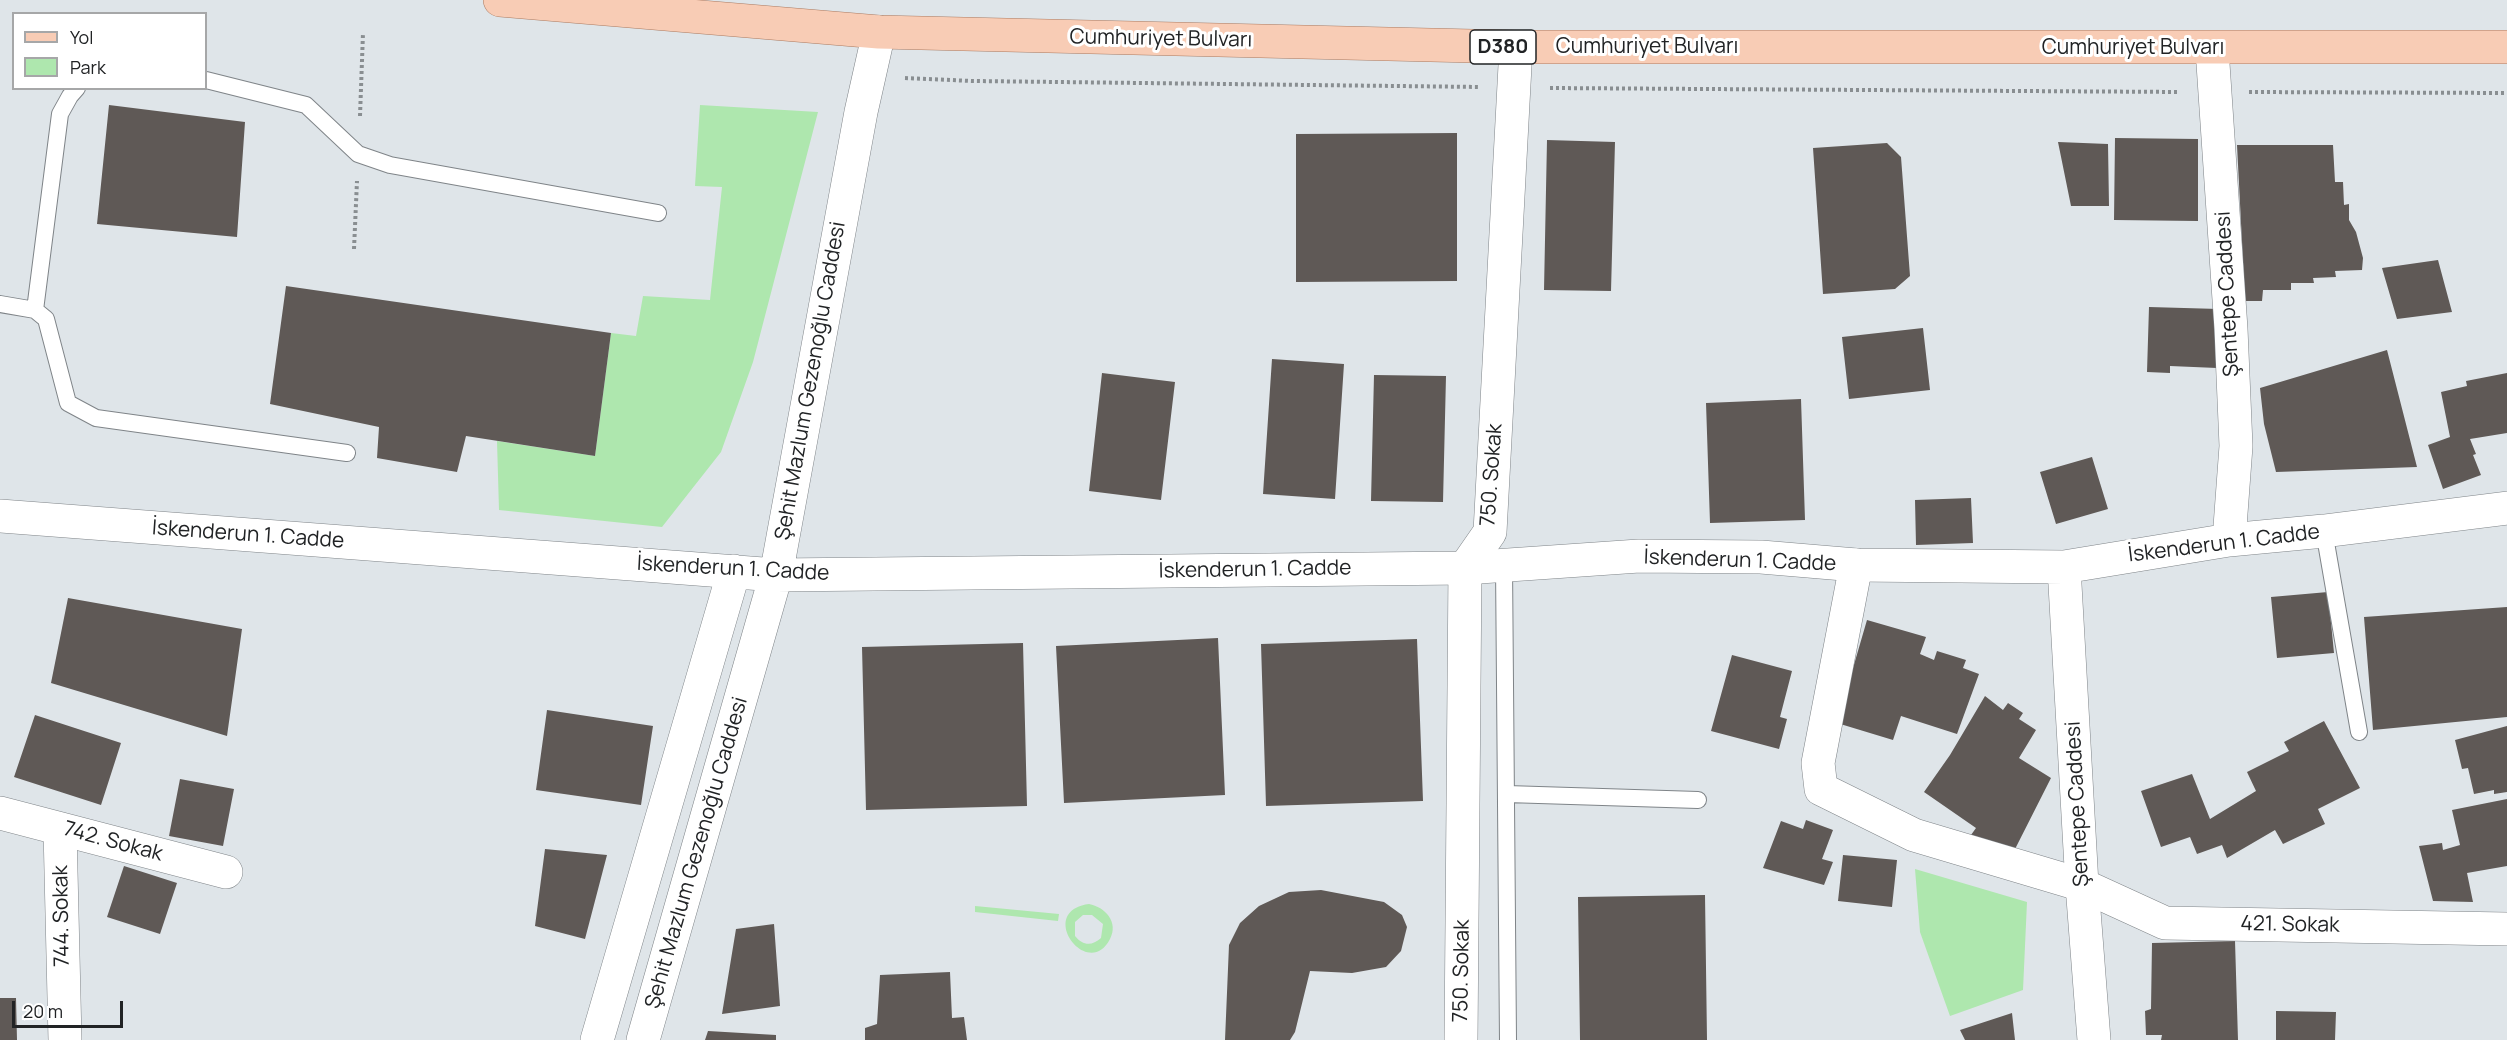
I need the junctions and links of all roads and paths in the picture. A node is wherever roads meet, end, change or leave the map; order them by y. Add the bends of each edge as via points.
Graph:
1 (501, 0) edge
2 (879, 32) junction
3 (1516, 47) junction
4 (2507, 47) edge
5 (2212, 49) junction
6 (869, 76) junction
7 (207, 80) edge
8 (1514, 87) junction
9 (75, 90) edge
10 (2216, 92) junction
11 (2507, 93) edge
12 (658, 213) dead end
13 (0, 304) edge
14 (35, 310) junction
15 (347, 453) dead end
16 (2507, 508) edge
17 (0, 516) edge
18 (2324, 531) junction
19 (2229, 540) junction
20 (1856, 565) junction
21 (1504, 566) junction
22 (2064, 567) junction
23 (1466, 568) junction
24 (734, 572) junction
25 (776, 575) junction
26 (2358, 732) dead end
27 (1507, 794) junction
28 (1698, 800) dead end
29 (0, 813) edge
30 (60, 829) junction
31 (226, 872) dead end
32 (2082, 885) junction
33 (2507, 929) edge
34 (65, 1040) edge
35 (597, 1040) edge
36 (643, 1040) edge
37 (1461, 1040) edge
38 (1508, 1040) edge
39 (2094, 1040) edge

1 - 2 main road, Cumhuriyet Bulvarı / D380
2 - 3 main road, Cumhuriyet Bulvarı / D380
2 - 6 street, Şehit Mazlum Gezenoğlu Caddesi
3 - 5 main road, Cumhuriyet Bulvarı / D380
3 - 8 street, 750. Sokak
4 - 5 main road, Cumhuriyet Bulvarı / D380
5 - 10 street, Şentepe Caddesi
6 - 8 path via 973,81
6 - 25 street, Şehit Mazlum Gezenoğlu Caddesi
7 - 12 lane via 306,105 358,154 390,165
8 - 10 path
8 - 23 street, 750. Sokak via 1490,532
9 - 14 lane via 60,114
10 - 11 path
10 - 19 street, Şentepe Caddesi via 2235,434
13 - 14 lane
14 - 15 lane via 46,319 68,402 96,418
16 - 18 street, İskenderun 1. Cadde
17 - 24 street, İskenderun 1. Cadde
18 - 19 street, İskenderun 1. Cadde
18 - 26 lane
19 - 22 street, İskenderun 1. Cadde
20 - 21 street, İskenderun 1. Cadde via 1761,557 1639,556
20 - 22 street, İskenderun 1. Cadde
20 - 32 street, 421. Sokak via 1818,763 1821,789 1914,835
21 - 23 street, İskenderun 1. Cadde
21 - 27 lane
22 - 32 street, Şentepe Caddesi
23 - 25 street, İskenderun 1. Cadde
23 - 37 street, 750. Sokak
24 - 25 street, İskenderun 1. Cadde
24 - 35 street, Şehit Mazlum Gezenoğlu Caddesi
25 - 36 street, Şehit Mazlum Gezenoğlu Caddesi
27 - 28 lane
27 - 38 lane
29 - 30 street, 742. Sokak
30 - 31 street, 742. Sokak
30 - 34 street, 744. Sokak
32 - 33 street, 421. Sokak via 2165,923
32 - 39 street, Şentepe Caddesi

